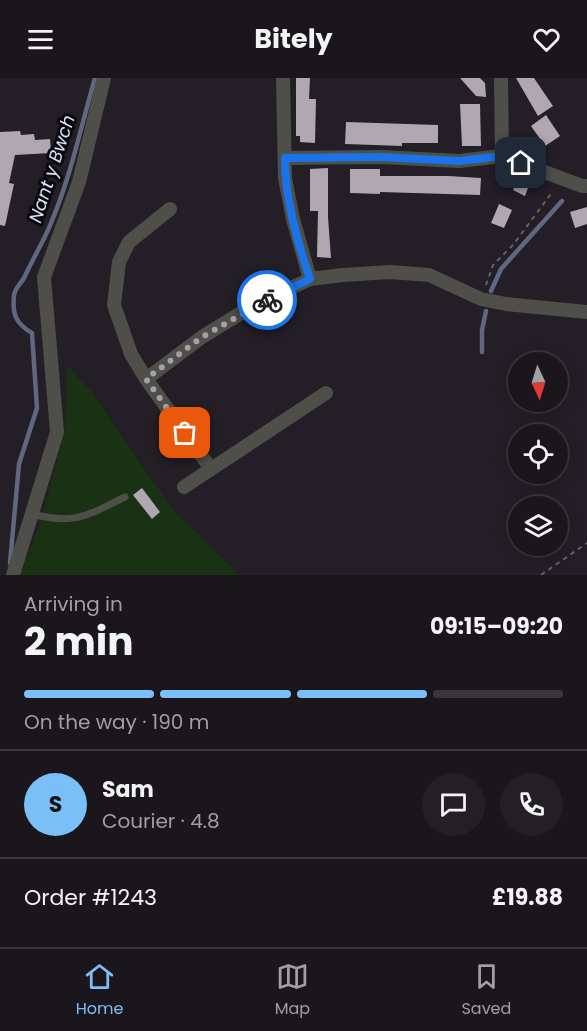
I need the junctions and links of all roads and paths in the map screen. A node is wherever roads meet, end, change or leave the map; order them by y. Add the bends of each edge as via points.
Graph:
1 (104, 78) edge
2 (283, 78) edge
3 (501, 78) edge
4 (502, 156) junction
5 (285, 158) junction
6 (559, 178) junction
7 (587, 186) edge
8 (170, 209) dead end
9 (310, 279) junction
10 (481, 299) junction
11 (587, 312) edge
12 (146, 379) junction
13 (326, 393) dead end
14 (211, 469) junction
15 (184, 487) dead end
16 (125, 497) dead end
17 (32, 514) junction
18 (587, 543) edge
19 (13, 575) edge
20 (542, 575) edge

1 - 17 street via 79,182 44,277 57,432
2 - 5 street
3 - 4 street
4 - 5 street via 459,161
4 - 6 street
5 - 9 street via 291,209
6 - 7 street
6 - 10 path via 550,198 493,265
8 - 12 street via 129,242 119,262 114,305 131,354
9 - 10 street via 390,272 429,275
9 - 12 street via 249,308
10 - 11 street
12 - 14 street
13 - 14 street
14 - 15 street
16 - 17 lane via 74,520
17 - 19 street
18 - 20 path

